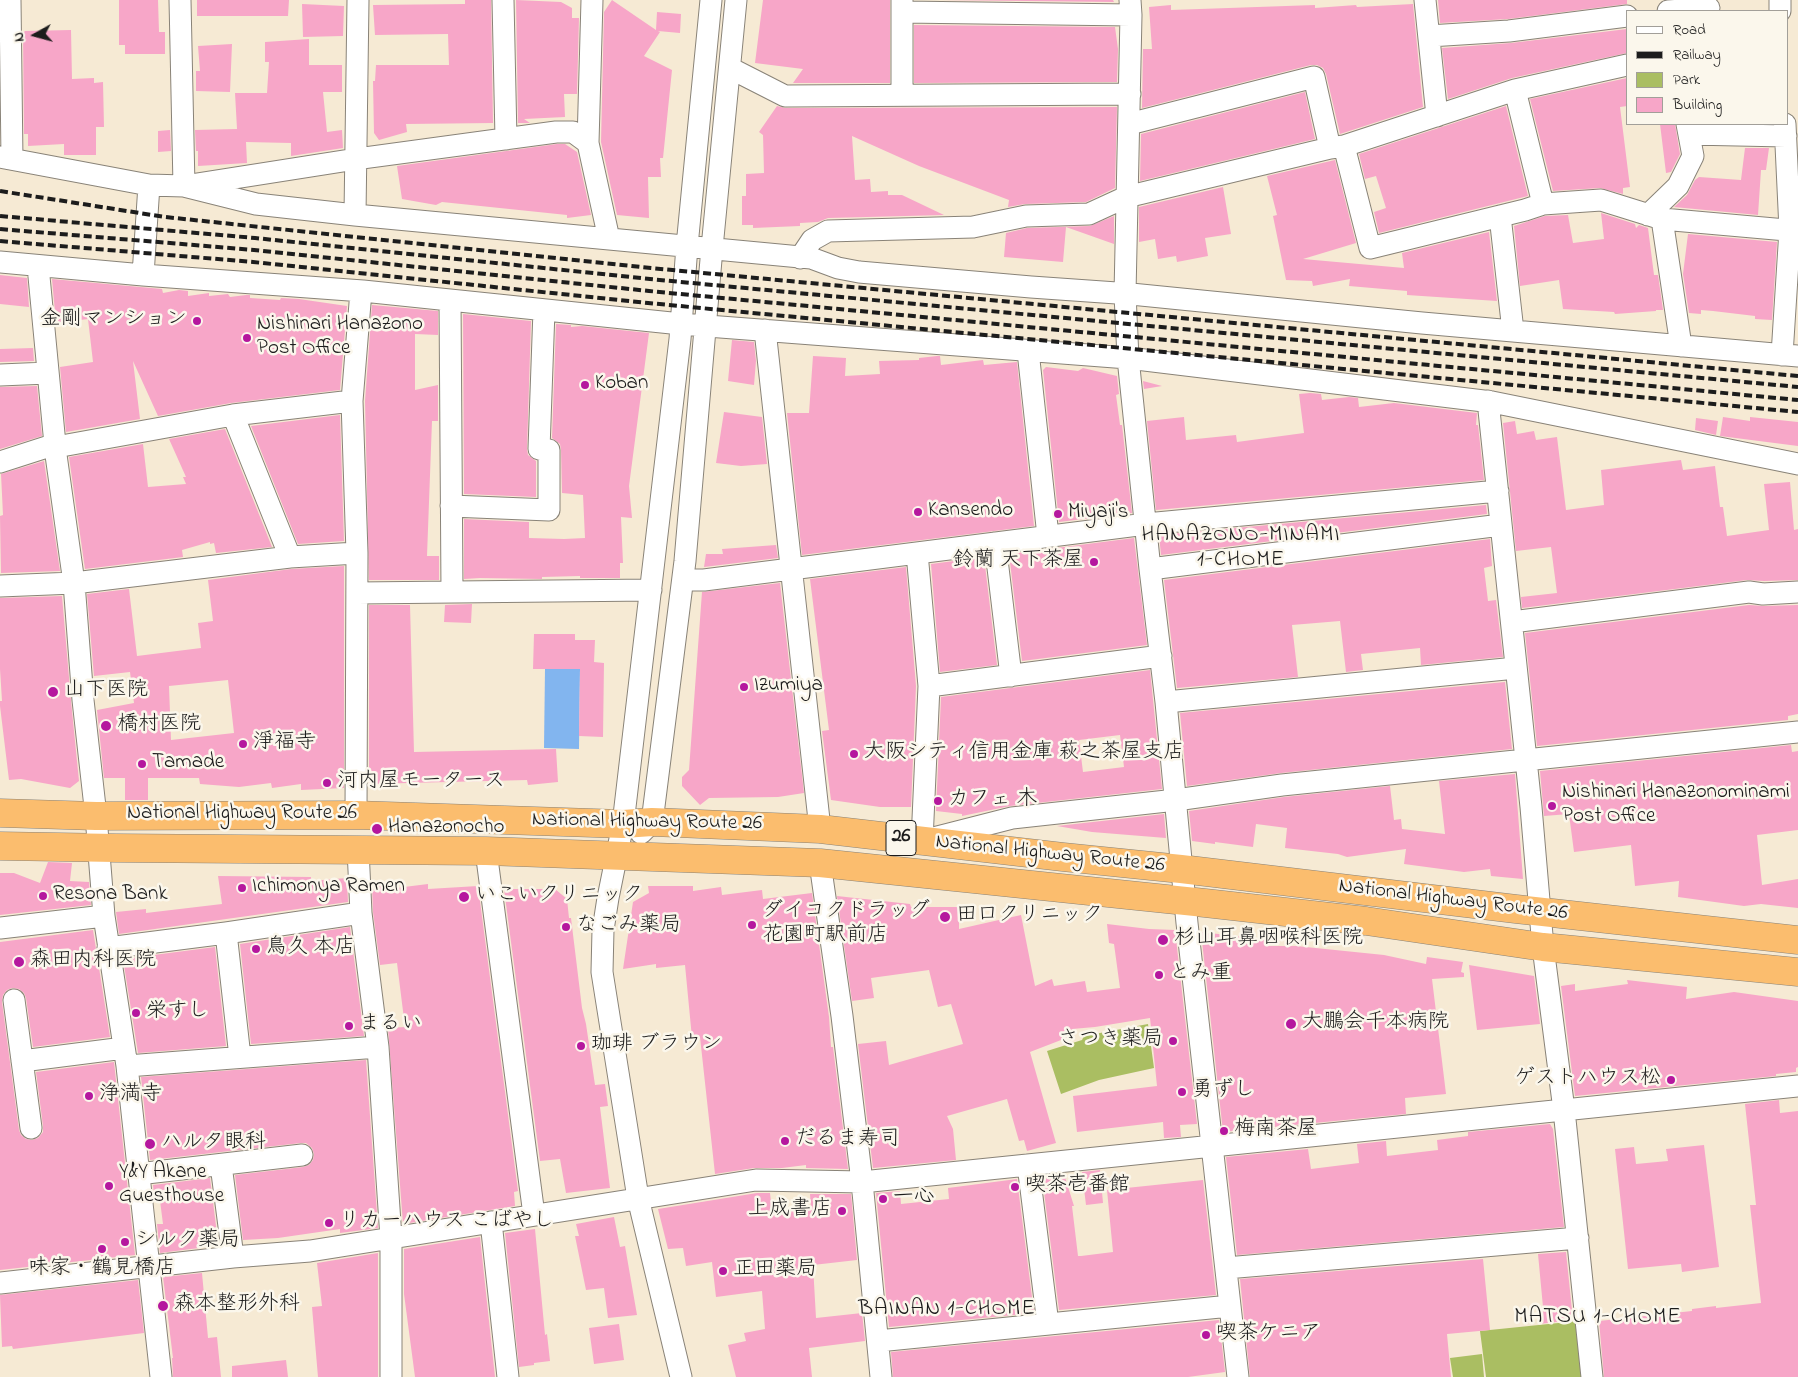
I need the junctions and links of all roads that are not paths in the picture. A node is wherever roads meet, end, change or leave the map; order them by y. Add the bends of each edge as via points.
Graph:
1 (10, 0) edge
2 (180, 0) edge
3 (358, 0) edge
4 (503, 0) edge
5 (592, 0) edge
6 (711, 0) edge
7 (736, 0) edge
8 (1425, 0) edge
9 (903, 6) edge
10 (1710, 6) edge
11 (1131, 7) edge
12 (1676, 10) edge
13 (1626, 16) edge
14 (1428, 36) junction
15 (1626, 65) edge
16 (730, 68) junction
17 (1515, 90) junction
18 (1130, 94) junction
19 (902, 95) junction
20 (1437, 116) junction
21 (1129, 124) junction
22 (1688, 129) edge
23 (1786, 130) edge
24 (506, 139) junction
25 (588, 143) junction
26 (1337, 147) junction
27 (6, 158) edge
28 (356, 159) junction
29 (149, 185) junction
30 (184, 186) junction
31 (1126, 197) junction
32 (1543, 204) junction
33 (355, 215) junction
34 (1500, 216) junction
35 (1655, 217) junction
36 (1794, 230) edge
37 (608, 238) junction
38 (687, 246) junction
39 (712, 248) junction
40 (800, 258) junction
41 (0, 262) edge
42 (38, 266) junction
43 (143, 276) junction
44 (361, 291) junction
45 (1125, 294) junction
46 (450, 300) junction
47 (544, 310) junction
48 (681, 324) junction
49 (706, 326) junction
50 (765, 330) junction
51 (1513, 332) junction
52 (1681, 346) junction
53 (1028, 351) junction
54 (1790, 355) edge
55 (1128, 358) junction
56 (48, 374) junction
57 (0, 375) edge
58 (352, 400) junction
59 (1488, 401) junction
60 (233, 415) junction
61 (56, 445) junction
62 (0, 462) edge
63 (1798, 464) edge
64 (1498, 491) junction
65 (451, 506) junction
66 (1146, 524) junction
67 (1501, 525) junction
68 (1048, 536) junction
69 (995, 543) junction
70 (917, 553) junction
71 (357, 554) junction
72 (290, 557) junction
73 (791, 569) junction
74 (1150, 569) junction
75 (693, 580) dead end
76 (74, 583) junction
77 (0, 586) edge
78 (651, 590) junction
79 (452, 591) junction
80 (357, 592) junction
81 (1798, 592) edge
82 (1512, 622) junction
83 (1161, 656) junction
84 (1516, 668) junction
85 (1011, 676) junction
86 (929, 686) junction
87 (1166, 702) junction
88 (1798, 732) edge
89 (1526, 760) junction
90 (1176, 800) junction
91 (0, 813) edge
92 (356, 815) junction
93 (96, 816) junction
94 (652, 822) junction
95 (623, 824) junction
96 (820, 828) junction
97 (922, 841) junction
98 (0, 846) edge
99 (98, 848) junction
100 (358, 849) junction
101 (486, 851) junction
102 (618, 856) junction
103 (820, 863) junction
104 (1181, 869) junction
105 (1184, 901) junction
106 (1540, 912) junction
107 (361, 913) junction
108 (104, 916) junction
109 (0, 928) edge
110 (226, 933) junction
111 (1798, 940) edge
112 (1543, 946) junction
113 (108, 948) junction
114 (1798, 972) edge
115 (14, 1000) dead end
116 (378, 1047) junction
117 (125, 1057) junction
118 (240, 1057) junction
119 (22, 1061) junction
120 (1798, 1086) edge
121 (1564, 1110) junction
122 (31, 1128) dead end
123 (1212, 1146) junction
124 (302, 1155) dead end
125 (221, 1165) junction
126 (1028, 1165) junction
127 (138, 1174) junction
128 (862, 1182) junction
129 (638, 1198) junction
130 (534, 1215) junction
131 (491, 1222) junction
132 (391, 1238) junction
133 (1578, 1238) junction
134 (233, 1257) junction
135 (148, 1266) junction
136 (1226, 1268) junction
137 (0, 1283) edge
138 (1230, 1306) junction
139 (1048, 1324) junction
140 (878, 1341) junction
141 (160, 1377) edge
142 (391, 1377) edge
143 (508, 1377) edge
144 (681, 1377) edge
145 (881, 1377) edge
146 (1238, 1377) edge
147 (1592, 1377) edge

1 - 27 street
2 - 30 street
3 - 28 street
4 - 24 street
5 - 25 street
6 - 38 street
7 - 16 street
8 - 14 street
9 - 11 street
9 - 19 street
10 - 12 street
11 - 18 street
13 - 14 street via 1508,31
14 - 20 street
15 - 17 street
16 - 19 street via 785,96
16 - 39 street
17 - 20 street
17 - 32 street
18 - 19 street
18 - 21 street
20 - 26 street
21 - 26 street via 1314,77
21 - 31 street
22 - 23 street
22 - 35 street via 1693,156 1678,186
23 - 36 street
24 - 25 street via 573,132
24 - 28 street
25 - 37 street
26 - 31 street
26 - 34 street via 1370,248
27 - 29 street
28 - 30 street
28 - 33 street
29 - 30 street
29 - 43 street
30 - 33 street via 256,204
31 - 40 street via 1090,214 1026,216 973,226 828,232 812,240
31 - 45 street
32 - 34 street
32 - 35 street via 1601,200
33 - 37 street
34 - 51 street
35 - 36 street
35 - 52 street
36 - 54 street
37 - 38 street
38 - 39 street
38 - 48 street
39 - 40 street
39 - 49 street
40 - 45 street via 811,258 859,272
41 - 42 street
42 - 43 street
42 - 56 street
43 - 44 street
44 - 46 street
44 - 58 street
45 - 51 street
45 - 55 street
46 - 47 street
46 - 65 street
47 - 48 street
47 - 65 street via 539,449 549,450 549,510
48 - 49 street
48 - 78 street
49 - 50 street
49 - 94 street via 685,561
50 - 53 street
50 - 73 street
51 - 52 street
52 - 54 street
53 - 55 street
53 - 68 street
55 - 59 street
55 - 66 street
56 - 57 street
56 - 61 street
58 - 60 street
58 - 71 street
59 - 63 street
59 - 64 street
60 - 61 street
60 - 72 street
61 - 62 street
61 - 76 street
64 - 66 street
64 - 67 street
65 - 79 street
66 - 68 street
66 - 74 street
67 - 74 street
67 - 82 street
68 - 69 street
69 - 70 street
69 - 85 street
70 - 73 street
70 - 86 street
71 - 72 street
71 - 80 street
72 - 76 street
73 - 75 street
73 - 96 street
74 - 83 street
76 - 77 street
76 - 93 street
78 - 79 street
78 - 95 street
79 - 80 street
80 - 92 street
81 - 82 street via 1749,592
82 - 84 street
83 - 85 street
83 - 87 street
84 - 87 street
84 - 89 street
85 - 86 street
86 - 97 street
87 - 90 street
88 - 89 street
89 - 90 street via 1282,785
89 - 106 street
90 - 97 street via 1012,818
90 - 104 street
91 - 93 highway, National Highway Route 26 / 26
92 - 93 highway, National Highway Route 26 / 26
92 - 95 highway, National Highway Route 26 / 26
93 - 99 street
94 - 95 highway, National Highway Route 26 / 26
94 - 96 highway, National Highway Route 26 / 26
94 - 102 street
95 - 102 street
96 - 97 highway, National Highway Route 26 / 26
97 - 104 highway, National Highway Route 26 / 26
98 - 99 highway, National Highway Route 26 / 26
99 - 100 highway, National Highway Route 26 / 26
99 - 108 street
100 - 101 highway, National Highway Route 26 / 26
100 - 107 street
101 - 102 highway, National Highway Route 26 / 26
101 - 130 street
102 - 103 highway, National Highway Route 26 / 26
102 - 129 street via 604,922 602,972
103 - 105 highway, National Highway Route 26 / 26
103 - 128 street
104 - 105 street
104 - 106 highway, National Highway Route 26 / 26
105 - 112 highway, National Highway Route 26 / 26 via 1366,921
105 - 123 street
106 - 111 highway, National Highway Route 26 / 26
106 - 112 street
107 - 110 street
107 - 116 street
108 - 109 street
108 - 113 street
110 - 113 street
110 - 118 street
112 - 114 highway, National Highway Route 26 / 26
112 - 121 street
113 - 117 street
115 - 119 street
116 - 118 street
116 - 132 street
117 - 118 street
117 - 119 street
117 - 127 street
119 - 122 street
120 - 121 street
121 - 123 street
121 - 133 street
123 - 126 street
123 - 136 street
124 - 125 street
125 - 127 street
125 - 134 street
126 - 128 street
126 - 139 street
127 - 135 street
128 - 129 street via 756,1180
128 - 140 street
129 - 130 street
129 - 144 street
130 - 131 street
131 - 132 street
131 - 143 street
132 - 134 street via 310,1251
132 - 142 street
133 - 136 street
133 - 147 street
134 - 135 street
135 - 137 street
135 - 141 street
136 - 138 street
138 - 139 street
138 - 146 street
139 - 140 street
140 - 145 street

